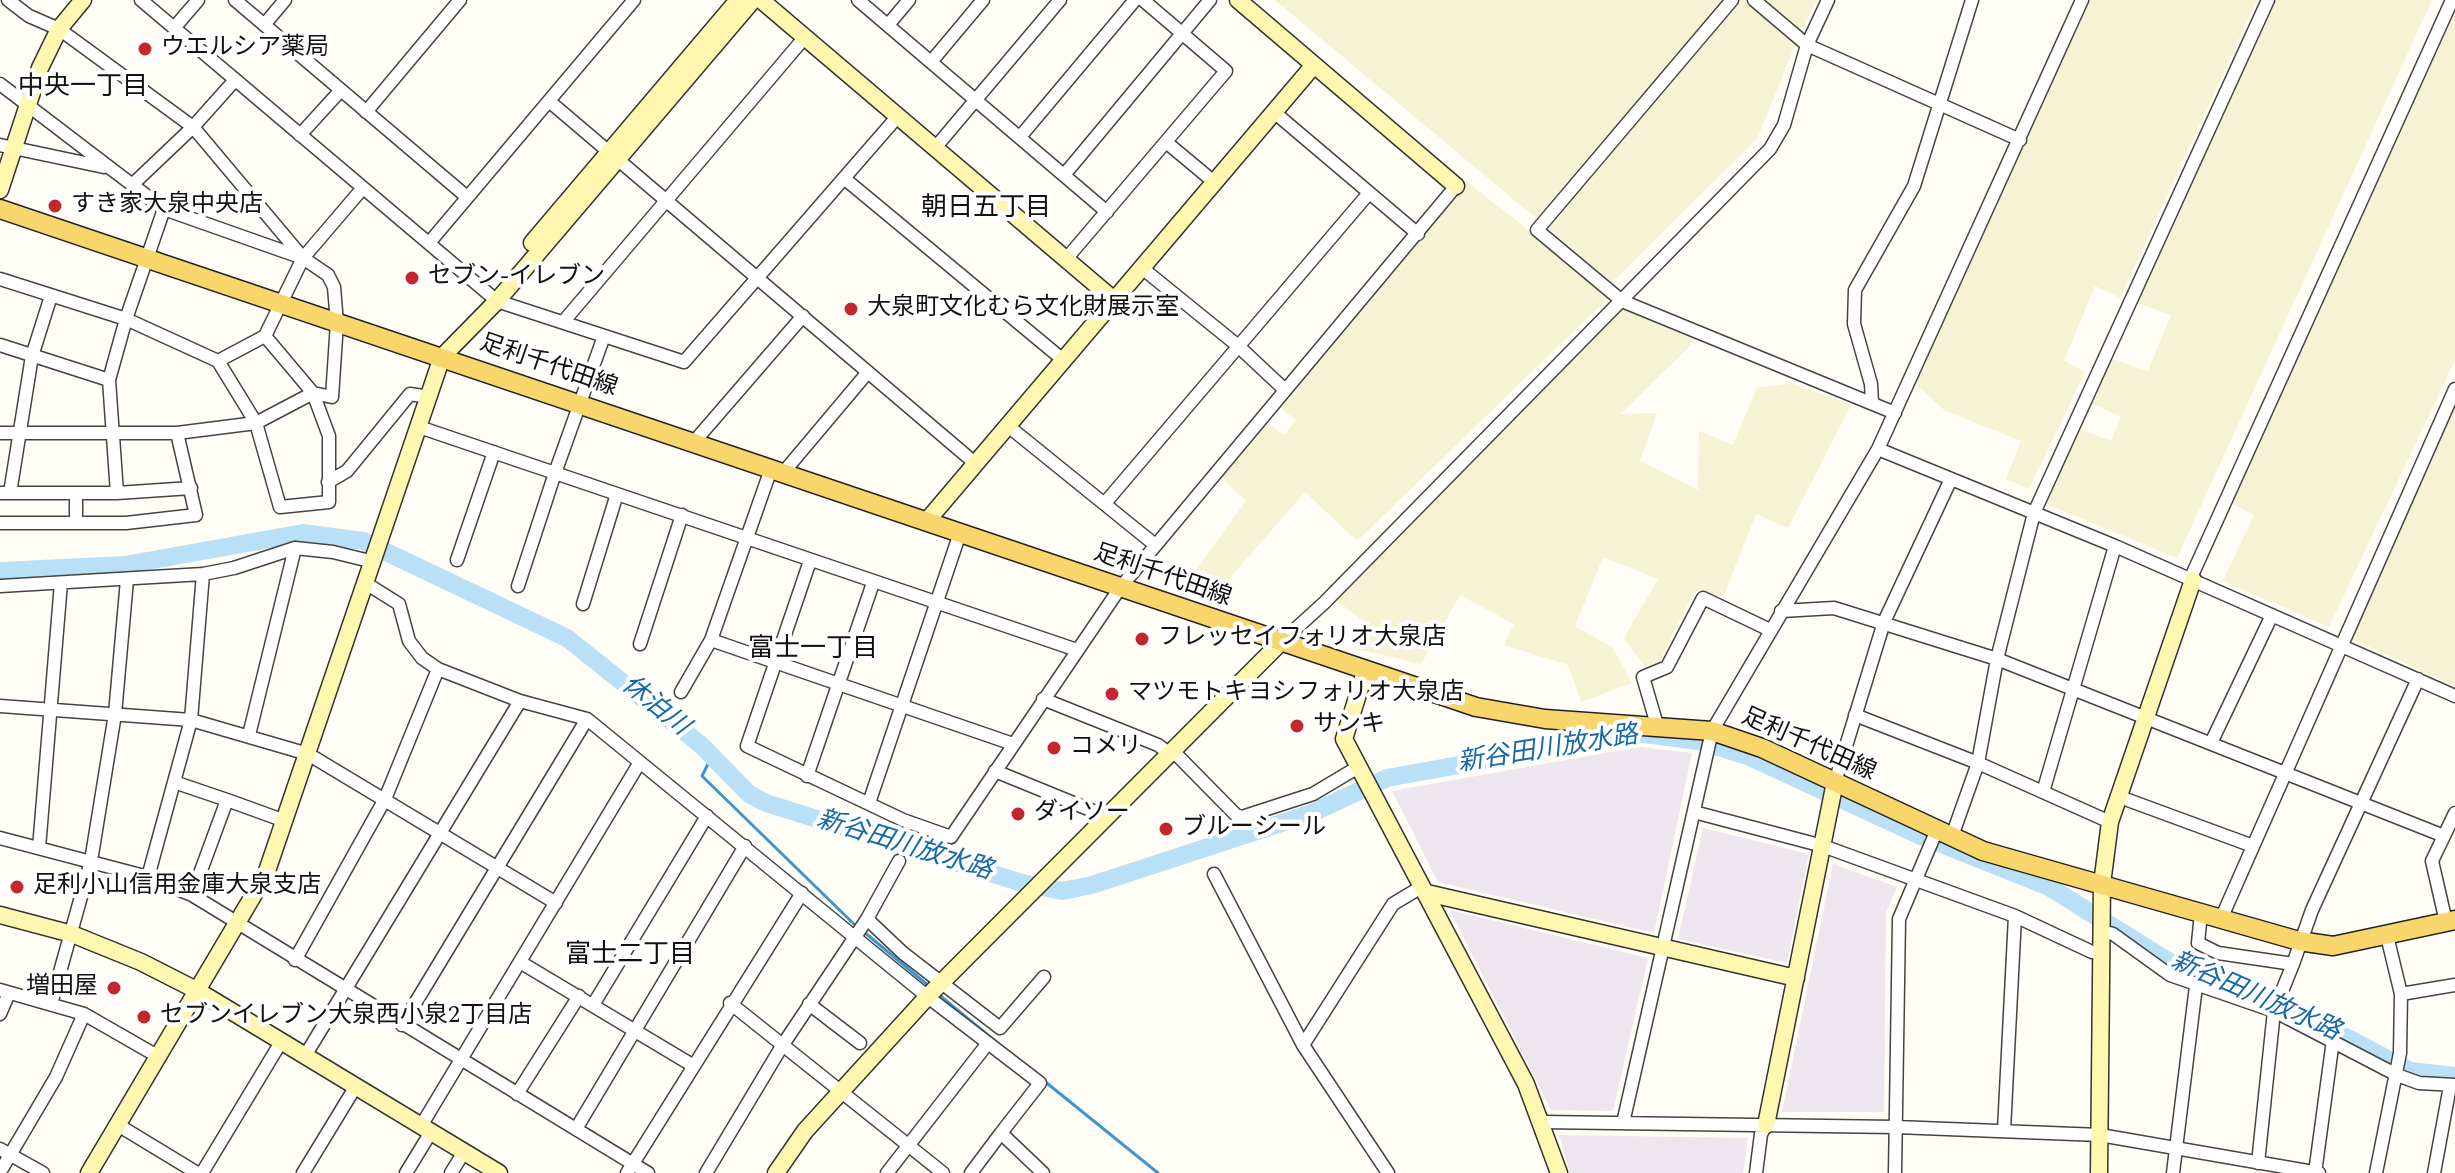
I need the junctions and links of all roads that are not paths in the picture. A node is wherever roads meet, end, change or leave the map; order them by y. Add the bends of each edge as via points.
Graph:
1 (8, 0) edge
2 (83, 0) edge
3 (141, 0) edge
4 (198, 0) edge
5 (235, 0) edge
6 (285, 0) edge
7 (460, 0) edge
8 (634, 0) edge
9 (738, 0) edge
10 (753, 0) edge
11 (761, 0) edge
12 (858, 0) edge
13 (909, 0) edge
14 (983, 0) edge
15 (1060, 0) edge
16 (1135, 0) edge
17 (1143, 0) edge
18 (1210, 0) edge
19 (1238, 0) edge
20 (1732, 0) edge
21 (1754, 0) edge
22 (1828, 0) edge
23 (1972, 0) edge
24 (2082, 0) edge
25 (2268, 0) edge
26 (2452, 0) edge
27 (264, 25) junction
28 (888, 25) junction
29 (174, 28) junction
30 (59, 29) junction
31 (1182, 33) junction
32 (805, 37) junction
33 (1807, 45) junction
34 (931, 62) junction
35 (1314, 65) junction
36 (235, 80) junction
37 (0, 84) edge
38 (341, 90) junction
39 (976, 100) junction
40 (549, 101) junction
41 (1939, 102) junction
42 (27, 106) junction
43 (366, 112) junction
44 (1274, 112) junction
45 (898, 116) junction
46 (193, 127) junction
47 (300, 135) junction
48 (1020, 137) junction
49 (2020, 140) junction
50 (1166, 142) junction
51 (7, 147) edge
52 (935, 148) junction
53 (613, 156) junction
54 (108, 167) junction
55 (1064, 175) junction
56 (845, 179) junction
57 (1214, 182) junction
58 (132, 185) junction
59 (1456, 186) joint
60 (362, 189) junction
61 (0, 190) edge
62 (1369, 193) junction
63 (467, 197) junction
64 (667, 200) junction
65 (0, 209) edge
66 (164, 209) junction
67 (1107, 212) junction
68 (1418, 234) junction
69 (429, 243) junction
70 (147, 258) junction
71 (303, 258) junction
72 (1067, 258) junction
73 (1142, 268) junction
74 (759, 278) junction
75 (0, 279) edge
76 (51, 296) junction
77 (493, 298) junction
78 (1114, 300) junction
79 (1622, 301) junction
80 (279, 305) junction
81 (803, 316) junction
82 (126, 319) junction
83 (564, 321) junction
84 (337, 323) junction
85 (265, 336) junction
86 (604, 336) junction
87 (0, 345) edge
88 (1237, 345) junction
89 (32, 356) junction
90 (442, 357) junction
91 (1062, 359) junction
92 (218, 361) junction
93 (868, 372) junction
94 (109, 380) junction
95 (1284, 389) junction
96 (2455, 389) edge
97 (313, 393) junction
98 (429, 397) junction
99 (581, 403) junction
100 (1872, 403) junction
101 (1895, 413) junction
102 (256, 423) junction
103 (1008, 426) junction
104 (419, 427) junction
105 (0, 433) edge
106 (177, 433) junction
107 (17, 434) junction
108 (113, 435) junction
109 (694, 442) junction
110 (1878, 449) junction
111 (494, 452) junction
112 (976, 464) junction
113 (777, 471) junction
114 (555, 473) junction
115 (1951, 479) junction
116 (328, 482) junction
117 (191, 488) junction
118 (5, 493) edge
119 (76, 493) junction
120 (117, 493) junction
121 (617, 494) junction
122 (1105, 503) junction
123 (2034, 513) junction
124 (682, 515) junction
125 (926, 522) junction
126 (0, 523) edge
127 (76, 523) junction
128 (960, 533) junction
129 (747, 538) junction
130 (1154, 544) junction
131 (2115, 546) junction
132 (295, 548) junction
133 (457, 560) dead end
134 (375, 561) junction
135 (810, 561) junction
136 (203, 574) junction
137 (127, 580) junction
138 (2193, 580) junction
139 (61, 583) junction
140 (873, 583) junction
141 (367, 584) junction
142 (0, 586) edge
143 (518, 586) dead end
144 (1120, 588) junction
145 (936, 603) junction
146 (583, 604) dead end
147 (1781, 611) junction
148 (2272, 615) junction
149 (1884, 622) junction
150 (1770, 630) junction
151 (711, 640) junction
152 (1280, 643) junction
153 (640, 644) dead end
154 (2340, 646) junction
155 (1077, 650) junction
156 (1997, 659) junction
157 (776, 662) junction
158 (438, 669) junction
159 (1365, 672) junction
160 (2418, 679) junction
161 (839, 683) junction
162 (2073, 689) junction
163 (681, 692) dead end
164 (2455, 696) edge
165 (1043, 699) junction
166 (520, 701) junction
167 (0, 706) edge
168 (902, 707) junction
169 (51, 710) junction
170 (115, 714) junction
171 (1855, 715) junction
172 (2145, 718) junction
173 (587, 719) junction
174 (191, 720) junction
175 (1657, 725) junction
176 (1712, 731) junction
177 (249, 735) junction
178 (2211, 743) junction
179 (1013, 744) junction
180 (1172, 753) junction
181 (308, 754) junction
182 (640, 762) junction
183 (1978, 763) junction
184 (995, 771) junction
185 (1364, 773) junction
186 (2285, 773) junction
187 (807, 776) junction
188 (174, 782) junction
189 (1833, 792) junction
190 (2043, 792) junction
191 (2117, 796) junction
192 (385, 799) junction
193 (227, 800) junction
194 (870, 800) dead end
195 (2361, 803) junction
196 (1694, 812) junction
197 (2455, 813) edge
198 (707, 816) junction
199 (1105, 820) junction
200 (285, 821) junction
201 (2110, 822) junction
202 (440, 833) junction
203 (1940, 836) junction
204 (2444, 836) junction
205 (0, 838) edge
206 (745, 846) junction
207 (1823, 846) junction
208 (2253, 846) junction
209 (39, 848) junction
210 (91, 861) junction
211 (899, 861) dead end
212 (498, 867) junction
213 (1214, 874) dead end
214 (148, 877) junction
215 (1915, 879) junction
216 (2102, 884) junction
217 (1425, 890) junction
218 (802, 893) junction
219 (192, 895) junction
220 (556, 903) junction
221 (2201, 913) junction
222 (0, 915) edge
223 (2015, 916) junction
224 (867, 919) junction
225 (2221, 919) junction
226 (2450, 921) edge
227 (239, 925) junction
228 (2102, 928) junction
229 (72, 934) junction
230 (854, 934) junction
231 (2387, 936) junction
232 (2299, 941) junction
233 (1663, 949) junction
234 (2102, 953) junction
235 (295, 960) junction
236 (520, 962) junction
237 (2293, 964) junction
238 (1044, 977) dead end
239 (1796, 978) junction
240 (2455, 985) edge
241 (2196, 986) junction
242 (934, 990) junction
243 (5, 991) edge
244 (198, 991) junction
245 (345, 991) junction
246 (2401, 994) junction
247 (579, 996) junction
248 (730, 1003) junction
249 (51, 1004) junction
250 (809, 1004) junction
251 (593, 1005) junction
252 (2275, 1010) junction
253 (0, 1014) edge
254 (84, 1014) junction
255 (402, 1025) junction
256 (636, 1030) junction
257 (2333, 1040) junction
258 (281, 1042) junction
259 (860, 1043) dead end
260 (988, 1043) junction
261 (1303, 1045) junction
262 (782, 1046) junction
263 (305, 1056) junction
264 (159, 1057) junction
265 (461, 1060) junction
266 (692, 1065) junction
267 (2397, 1075) junction
268 (2453, 1085) edge
269 (356, 1086) junction
270 (840, 1093) junction
271 (517, 1094) junction
272 (1543, 1122) junction
273 (1623, 1123) junction
274 (118, 1125) junction
275 (1766, 1125) junction
276 (1896, 1127) junction
277 (426, 1129) junction
278 (576, 1129) junction
279 (2004, 1130) junction
280 (1001, 1133) junction
281 (2100, 1135) junction
282 (907, 1145) junction
283 (2176, 1149) junction
284 (5, 1151) edge
285 (464, 1152) junction
286 (2258, 1163) junction
287 (630, 1168) edge
288 (0, 1172) edge
289 (43, 1173) edge
290 (89, 1173) edge
291 (200, 1173) edge
292 (303, 1173) edge
293 (406, 1173) edge
294 (451, 1173) edge
295 (498, 1173) edge
296 (648, 1173) edge
297 (706, 1173) edge
298 (776, 1173) edge
299 (887, 1173) edge
300 (943, 1173) edge
301 (971, 1173) edge
302 (1043, 1173) edge
303 (1388, 1173) edge
304 (1559, 1173) edge
305 (1756, 1173) edge
306 (1895, 1173) edge
307 (2099, 1173) edge
308 (2173, 1173) edge
309 (2317, 1173) edge
310 (2376, 1173) edge
311 (2434, 1173) edge

1 - 30 street
2 - 30 street
3 - 29 street
4 - 29 street
5 - 27 street
6 - 27 street
7 - 43 street
8 - 40 street
9 - 53 street
10 - 53 street
11 - 32 street
12 - 28 street
13 - 28 street
14 - 34 street
15 - 39 street
16 - 48 street
17 - 31 street
18 - 31 street
19 - 35 street
20 - 79 street via 1537,230
21 - 33 street
22 - 33 street
23 - 41 street
24 - 49 street
25 - 123 street
26 - 138 street
27 - 38 street
28 - 34 street
29 - 36 street
30 - 42 street
30 - 46 street
31 - 50 street via 1226,71
31 - 55 street
32 - 45 street
32 - 64 street
33 - 41 street
33 - 79 street via 1784,125 1770,149
34 - 39 street
35 - 44 street
35 - 59 street
36 - 46 street
36 - 47 street
37 - 42 street
38 - 43 street
38 - 47 street
39 - 48 street
39 - 52 street
40 - 53 street
40 - 63 street
41 - 49 street
41 - 100 street via 1914,186 1855,290 1854,324
42 - 51 street
42 - 54 street
43 - 63 street
44 - 57 street
44 - 62 street
45 - 52 street
45 - 56 street
46 - 58 street
46 - 71 street
47 - 60 street
48 - 55 street
49 - 101 street
50 - 57 street
50 - 67 street
51 - 54 street
51 - 61 street
52 - 72 street
53 - 64 street
53 - 77 street
54 - 58 street
55 - 67 street
56 - 74 street
56 - 91 street
57 - 73 street
58 - 66 street
59 - 68 street
60 - 69 street
60 - 71 street
62 - 68 street
62 - 88 street
63 - 69 street
64 - 74 street
64 - 83 street
65 - 70 main road, 足利千代田線
66 - 70 street
66 - 71 street
67 - 72 street
68 - 95 street
69 - 77 street
70 - 80 main road, 足利千代田線
70 - 82 street
71 - 80 street
71 - 84 street via 328,275
72 - 78 street
73 - 78 street
73 - 88 street
74 - 81 street
74 - 86 street via 687,362
75 - 76 street
76 - 82 street
76 - 89 street
77 - 83 street
77 - 90 street
78 - 91 street
79 - 100 street
79 - 152 street
80 - 84 main road, 足利千代田線
80 - 85 street
81 - 93 street
81 - 109 street
82 - 92 street
82 - 94 street
83 - 86 street
84 - 90 main road, 足利千代田線
84 - 97 street via 332,397
85 - 92 street
85 - 97 street
86 - 99 street
87 - 89 street
88 - 95 street
88 - 122 street
89 - 94 street
89 - 107 street
90 - 98 street
90 - 99 main road, 足利千代田線
91 - 103 street
92 - 102 street
93 - 112 street
93 - 113 street
94 - 108 street
95 - 130 street
96 - 154 street
97 - 102 street
97 - 116 street via 329,436
98 - 104 street
98 - 116 street via 410,394 347,471
99 - 109 main road, 足利千代田線
99 - 114 street
100 - 101 street
101 - 110 street
102 - 106 street
102 - 116 street via 280,507 329,502
103 - 112 street
103 - 122 street
104 - 111 street
104 - 134 street
105 - 107 street
106 - 108 street
106 - 117 street
107 - 108 street
107 - 118 street
108 - 120 street
109 - 113 main road, 足利千代田線
110 - 115 street
110 - 147 street
111 - 114 street
111 - 133 street
112 - 125 street
113 - 125 main road, 足利千代田線
113 - 129 street
114 - 121 street
114 - 143 street
115 - 123 street
115 - 149 street
117 - 120 street
117 - 127 street via 196,515
118 - 119 street
119 - 120 street
119 - 127 street
121 - 124 street
121 - 146 street
122 - 130 street
123 - 131 street
123 - 156 street
124 - 129 street
124 - 153 street
125 - 128 main road, 足利千代田線
126 - 127 street
128 - 144 main road, 足利千代田線
128 - 145 street
129 - 135 street
129 - 151 street
130 - 144 street
131 - 138 street
131 - 162 street
132 - 134 street
132 - 136 street
132 - 177 street
134 - 141 street
135 - 140 street
135 - 157 street
136 - 137 street
136 - 174 street
137 - 139 street
137 - 170 street
138 - 148 street
138 - 172 street
139 - 142 street
139 - 169 street
140 - 145 street
140 - 161 street
141 - 158 street via 399,604 409,641
141 - 181 street
144 - 152 main road, 足利千代田線
144 - 155 street
145 - 155 street
145 - 168 street
147 - 149 street via 1834,608
147 - 150 street
148 - 154 street
148 - 178 street
149 - 156 street
149 - 171 street
150 - 175 street via 1703,598 1667,667 1643,677
150 - 176 street
151 - 157 street
151 - 163 street
152 - 159 main road, 足利千代田線
152 - 180 street
154 - 160 street
154 - 186 street
155 - 165 street
156 - 162 street
156 - 183 street
157 - 161 street
157 - 187 street via 747,746
158 - 166 street
158 - 192 street
159 - 175 main road, 足利千代田線 via 1476,707 1545,719
159 - 185 street via 1344,732
160 - 164 street
160 - 195 street
161 - 168 street
161 - 187 street
162 - 172 street
162 - 190 street
165 - 179 street
165 - 180 street
166 - 173 street
166 - 202 street
167 - 169 street
168 - 179 street
168 - 194 street
169 - 170 street
169 - 209 street
170 - 174 street
170 - 210 street
171 - 183 street
171 - 189 street
172 - 178 street
172 - 191 street
173 - 182 street
173 - 212 street
174 - 177 street
174 - 188 street
175 - 176 main road, 足利千代田線
176 - 189 main road, 足利千代田線 via 1762,748
176 - 196 street
177 - 181 street
178 - 186 street
179 - 184 street
180 - 185 street via 1242,817
180 - 199 street
181 - 192 street
181 - 200 street
182 - 198 street
182 - 220 street
183 - 190 street
183 - 203 street
184 - 187 street via 946,838
184 - 199 street
185 - 217 street
186 - 195 street
186 - 208 street
188 - 193 street
188 - 214 street
189 - 203 main road, 足利千代田線
189 - 207 street
190 - 201 street
191 - 201 street
191 - 208 street
192 - 202 street
192 - 235 street
193 - 200 street
193 - 219 street
195 - 204 street
195 - 232 street
196 - 207 street
196 - 233 street
197 - 204 street
198 - 206 street
198 - 251 street
199 - 242 street
200 - 227 street via 266,874
201 - 216 street
202 - 212 street
202 - 245 street
203 - 215 street via 1926,852
203 - 216 main road, 足利千代田線
204 - 226 street via 2432,861
205 - 209 street
206 - 218 street
206 - 256 street
207 - 215 street
207 - 239 street
208 - 225 street
209 - 210 street
210 - 214 street
210 - 229 street
211 - 224 street
212 - 220 street
212 - 255 street
213 - 261 street
214 - 219 street
215 - 223 street
215 - 276 street via 1899,919
216 - 221 main road, 足利千代田線
216 - 228 street
217 - 233 street
217 - 261 street via 1393,904
217 - 272 street
218 - 230 street
218 - 248 street
219 - 227 street
220 - 236 street
221 - 225 main road, 足利千代田線
221 - 237 street via 2198,943 2218,953
222 - 229 street
223 - 234 street
223 - 279 street
224 - 230 street
224 - 242 street
225 - 232 main road, 足利千代田線
226 - 231 main road, 足利千代田線
227 - 235 street
227 - 244 street
228 - 234 street
228 - 241 street via 2170,975
229 - 244 street
229 - 249 street
230 - 242 street
230 - 250 street
231 - 232 main road, 足利千代田線 via 2333,946
231 - 246 street
232 - 237 street
233 - 239 street
233 - 273 street
234 - 281 street
235 - 245 street
236 - 247 street
236 - 265 street
237 - 252 street
238 - 242 street via 1000,1028
239 - 275 street
240 - 246 street
241 - 252 street
241 - 283 street
242 - 260 street
242 - 270 street
243 - 249 street
243 - 253 street
244 - 258 street
244 - 264 street
245 - 255 street
245 - 263 street
246 - 267 street
247 - 251 street
247 - 271 street
248 - 262 street
248 - 266 street
249 - 254 street
250 - 259 street
250 - 262 street
251 - 256 street
252 - 257 street
252 - 286 street
254 - 264 street
254 - 284 street via 56,1077
255 - 265 street
256 - 266 street
256 - 278 street
257 - 267 street
257 - 309 street
258 - 263 street
258 - 291 street
260 - 280 street via 1040,1083
260 - 282 street
261 - 303 street
262 - 270 street
262 - 297 street
263 - 269 street
264 - 274 street
265 - 271 street
265 - 277 street
266 - 287 street
267 - 268 street via 2419,1083
267 - 310 street
268 - 311 street
269 - 277 street
269 - 292 street
270 - 282 street
270 - 298 street
271 - 278 street
272 - 273 street
272 - 304 street
273 - 275 street
274 - 290 street
274 - 291 street
275 - 276 street
275 - 305 street
276 - 279 street
276 - 306 street
277 - 285 street
277 - 293 street
278 - 287 street
279 - 281 street
280 - 301 street
280 - 302 street
281 - 283 street
281 - 307 street
282 - 299 street
282 - 300 street
283 - 286 street
283 - 308 street
284 - 288 street
284 - 289 street
285 - 294 street
285 - 295 street
286 - 309 street
287 - 296 street

